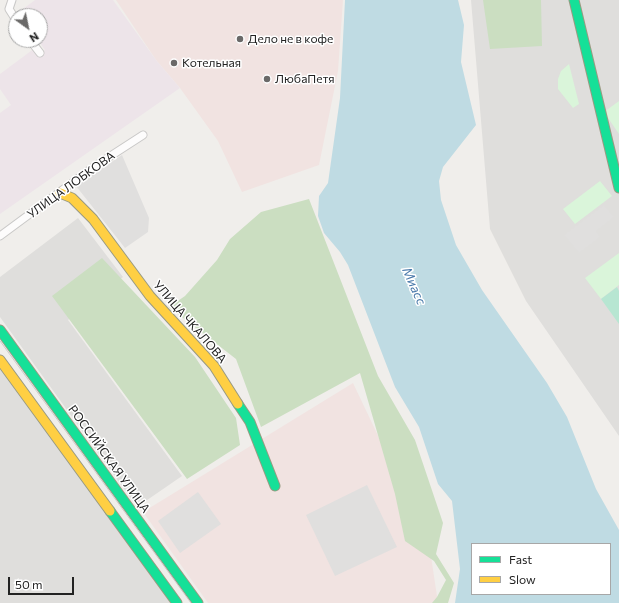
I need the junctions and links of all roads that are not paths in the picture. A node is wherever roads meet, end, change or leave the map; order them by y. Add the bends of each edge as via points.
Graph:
1 (574, 0) edge
2 (36, 48) edge
3 (40, 53) dead end
4 (143, 135) dead end
5 (619, 188) edge
6 (60, 193) junction
7 (0, 236) edge
8 (0, 330) edge
9 (0, 360) edge
10 (275, 486) dead end
11 (165, 558) junction
12 (152, 568) junction
13 (178, 603) edge
14 (198, 603) edge

1 - 5 main road
2 - 3 street
4 - 6 street, УЛИЦА ЛОБКОВА via 92,168
6 - 7 street, УЛИЦА ЛОБКОВА
6 - 10 main road, УЛИЦА ЧКАЛОВА via 72,198 93,219 150,296 214,366 250,422
8 - 11 main road, РОССИЙСКАЯ УЛИЦА
9 - 12 main road
11 - 12 main road
11 - 14 main road, РОССИЙСКАЯ УЛИЦА
12 - 13 main road

